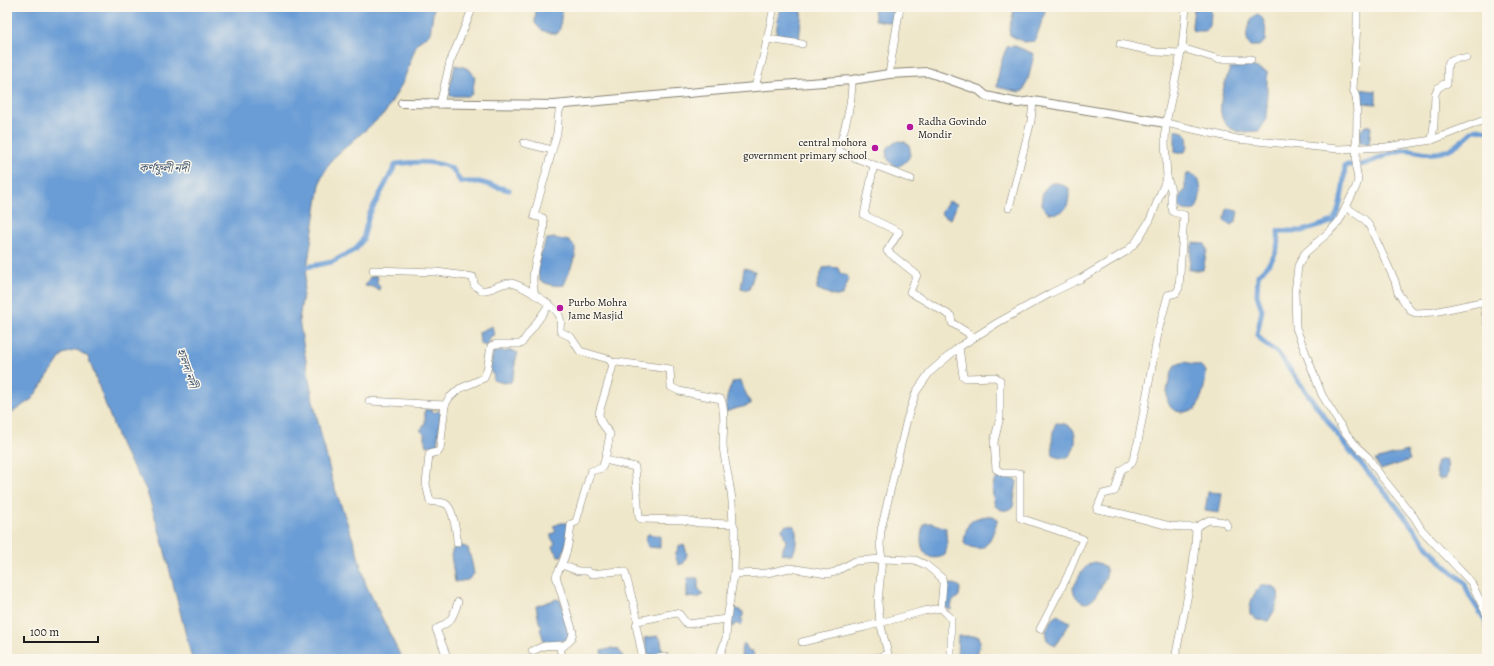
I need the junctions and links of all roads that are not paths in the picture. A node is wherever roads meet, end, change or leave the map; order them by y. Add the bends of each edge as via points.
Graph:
1 (473, 7) edge
2 (774, 7) edge
3 (900, 7) edge
4 (1186, 7) edge
5 (1356, 7) edge
6 (768, 39) junction
7 (802, 44) dead end
8 (1120, 44) dead end
9 (1182, 50) junction
10 (1466, 58) dead end
11 (1251, 59) dead end
12 (890, 74) junction
13 (852, 80) junction
14 (755, 87) junction
15 (1033, 101) junction
16 (402, 103) dead end
17 (440, 104) junction
18 (564, 104) junction
19 (1487, 119) edge
20 (1166, 123) junction
21 (1432, 140) junction
22 (524, 143) dead end
23 (1356, 148) junction
24 (552, 150) junction
25 (874, 165) junction
26 (1167, 177) junction
27 (911, 178) dead end
28 (1346, 206) junction
29 (1009, 208) dead end
30 (373, 270) dead end
31 (535, 295) junction
32 (549, 305) junction
33 (1487, 323) edge
34 (971, 339) junction
35 (958, 347) junction
36 (612, 363) junction
37 (369, 401) dead end
38 (445, 405) junction
39 (605, 460) junction
40 (733, 524) junction
41 (1227, 526) dead end
42 (1196, 527) junction
43 (457, 543) dead end
44 (882, 559) junction
45 (562, 565) junction
46 (734, 574) junction
47 (458, 602) dead end
48 (941, 608) junction
49 (1487, 615) edge
50 (727, 619) junction
51 (638, 621) junction
52 (880, 622) junction
53 (1040, 629) dead end
54 (802, 642) dead end
55 (563, 645) junction
56 (532, 650) dead end
57 (889, 656) edge
58 (666, 657) dead end
59 (448, 659) edge
60 (563, 659) edge
61 (643, 659) edge
62 (646, 659) edge
63 (718, 659) edge
64 (872, 659) edge
65 (951, 659) edge
66 (1175, 659) edge

1 - 17 street via 450,62
2 - 6 street
3 - 12 street
4 - 9 street
5 - 23 street via 1353,89 1356,97
6 - 7 street
6 - 14 street
8 - 9 street via 1156,52
9 - 11 street via 1218,59
9 - 20 street
10 - 21 street via 1450,60 1447,84 1437,89
12 - 13 main road
12 - 15 main road via 928,72 979,90 986,96 1018,103
13 - 14 main road
13 - 25 street via 849,113 838,151
14 - 18 main road
15 - 20 main road
15 - 29 street
16 - 17 main road
17 - 18 main road
18 - 24 street via 559,111 559,125
19 - 21 street
20 - 23 street via 1252,142 1338,149
20 - 26 street
21 - 23 street via 1386,147
22 - 24 street
23 - 28 street via 1358,180
24 - 31 street via 534,216 543,218 544,223 534,268
25 - 27 street
25 - 34 street via 864,215 899,232 887,251 917,275 910,292 951,316 952,323 968,333
26 - 34 street via 1147,225 1136,242 1127,250
26 - 42 street via 1173,212 1184,216 1179,288 1176,293 1168,295 1162,311 1132,463 1121,470 1115,491 1103,494 1098,509 1170,526
28 - 33 street via 1370,227 1398,293 1411,310 1416,313 1434,312 1480,302 1484,305
28 - 49 street via 1340,221 1305,253 1298,266 1295,293 1296,328 1322,395 1344,431 1368,457 1422,530 1470,582
30 - 31 street via 437,272 473,277 474,285 482,290 511,283
31 - 32 street
32 - 36 street via 559,315 560,330 571,337 578,349 608,359
32 - 38 street via 521,344 491,346 484,378 459,389
34 - 35 street
35 - 44 street via 930,372 916,392 907,419 881,530
35 - 53 street via 963,376 995,377 1000,380 1000,417 994,442 996,469 1003,474 1020,473 1020,518 1083,539
36 - 39 street via 598,413 602,425 610,434
36 - 40 street via 670,370 671,387 679,391 721,399 724,420 723,446 731,488
37 - 38 street
38 - 43 street via 441,444 438,452 430,456 426,484 430,501 445,503 448,506 453,518
39 - 40 street via 635,467 638,515 642,519
39 - 45 street via 602,468 591,471 576,522 571,524 569,545
40 - 46 street
41 - 42 street via 1225,522 1209,520
42 - 66 street via 1188,600
44 - 46 street via 855,561 827,574 790,568 767,573
44 - 48 street via 915,560 939,574 943,584
44 - 52 street via 878,602
45 - 51 street via 592,574 626,572
45 - 55 street via 556,576 573,632 571,640
46 - 50 street
47 - 59 street via 454,615 447,624 442,623 436,629
48 - 52 street
48 - 65 street via 952,618
50 - 51 street via 687,624 676,613
50 - 63 street via 726,638
51 - 61 street via 636,625
52 - 54 street
52 - 57 street
55 - 56 street via 544,646
55 - 60 street via 560,649
57 - 64 street
58 - 62 street

